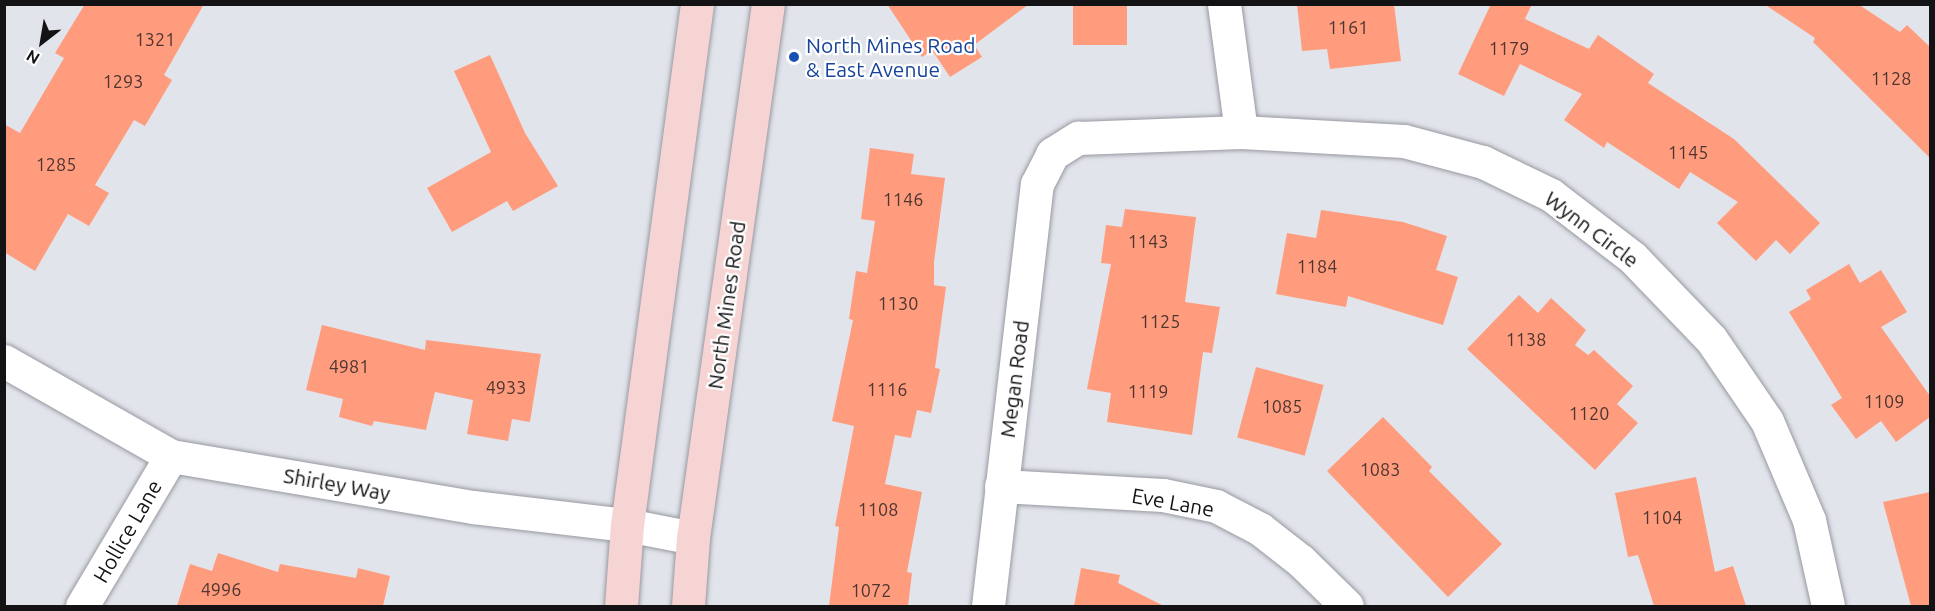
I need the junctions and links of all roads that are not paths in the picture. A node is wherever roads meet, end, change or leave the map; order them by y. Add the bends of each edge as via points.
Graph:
1 (697, 4) edge
2 (768, 4) edge
3 (1224, 4) edge
4 (1241, 132) junction
5 (1053, 154) joint
6 (4, 361) edge
7 (171, 456) junction
8 (1001, 486) junction
9 (627, 525) junction
10 (693, 538) junction
11 (82, 606) edge
12 (621, 606) edge
13 (688, 606) edge
14 (988, 606) edge
15 (1347, 606) edge
16 (1828, 606) edge

1 - 9 main road
2 - 10 main road, North Mines Road
3 - 4 street
4 - 5 street, Wynn Circle via 1078,138
4 - 16 street, Wynn Circle via 1404,141 1483,162 1551,195 1634,258 1711,339 1767,421 1809,520
5 - 8 street, Megan Road via 1037,184
6 - 7 street, Shirley Way
7 - 9 street, Shirley Way via 473,507
7 - 11 street, Hollice Lane
8 - 14 street, Megan Road
8 - 15 street, Eve Lane via 1164,495 1215,506 1268,536
9 - 10 street, Shirley Way
9 - 12 main road
10 - 13 main road, North Mines Road

